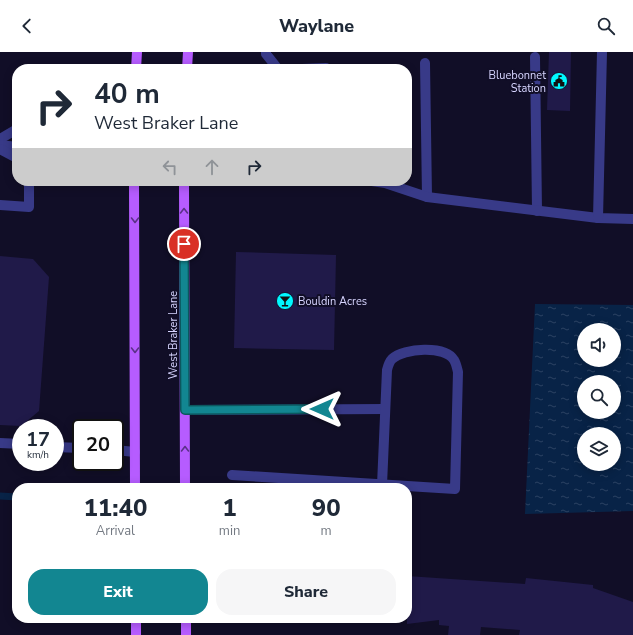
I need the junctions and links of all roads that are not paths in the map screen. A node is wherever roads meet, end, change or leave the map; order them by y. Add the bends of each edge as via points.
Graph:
1 (137, 52) edge
2 (188, 52) edge
3 (266, 52) edge
4 (602, 52) edge
5 (535, 57) dead end
6 (425, 62) dead end
7 (136, 64) edge
8 (187, 64) edge
9 (274, 64) edge
10 (12, 132) edge
11 (0, 139) edge
12 (0, 145) edge
13 (12, 146) edge
14 (0, 149) edge
15 (12, 155) edge
16 (30, 186) edge
17 (134, 186) edge
18 (184, 186) edge
19 (394, 186) edge
20 (427, 197) junction
21 (0, 205) edge
22 (537, 211) junction
23 (598, 218) junction
24 (633, 219) edge
25 (385, 409) junction
26 (185, 410) junction
27 (0, 443) edge
28 (12, 444) edge
29 (124, 451) edge
30 (135, 452) junction
31 (232, 475) dead end
32 (135, 483) edge
33 (185, 483) edge
34 (352, 483) edge
35 (382, 483) edge
36 (412, 487) edge
37 (136, 623) edge
38 (186, 623) edge
39 (136, 635) edge
40 (186, 635) edge

1 - 7 main road
2 - 8 main road
3 - 9 lane
4 - 23 lane
5 - 22 lane
6 - 20 lane
10 - 11 lane
12 - 13 lane
14 - 15 lane
16 - 21 lane via 29,207
17 -> 30 main road
26 -> 18 main road, West Braker Lane
19 - 20 lane
20 - 22 lane
22 - 23 lane
23 - 24 lane
25 - 26 lane
25 - 35 lane
25 - 36 lane via 386,370 392,359 404,352 422,350 445,352 454,360 458,372 455,489
33 -> 26 main road, West Braker Lane
27 - 28 lane
29 - 30 lane
30 - 32 main road
31 - 34 lane
37 - 39 main road
38 - 40 main road

